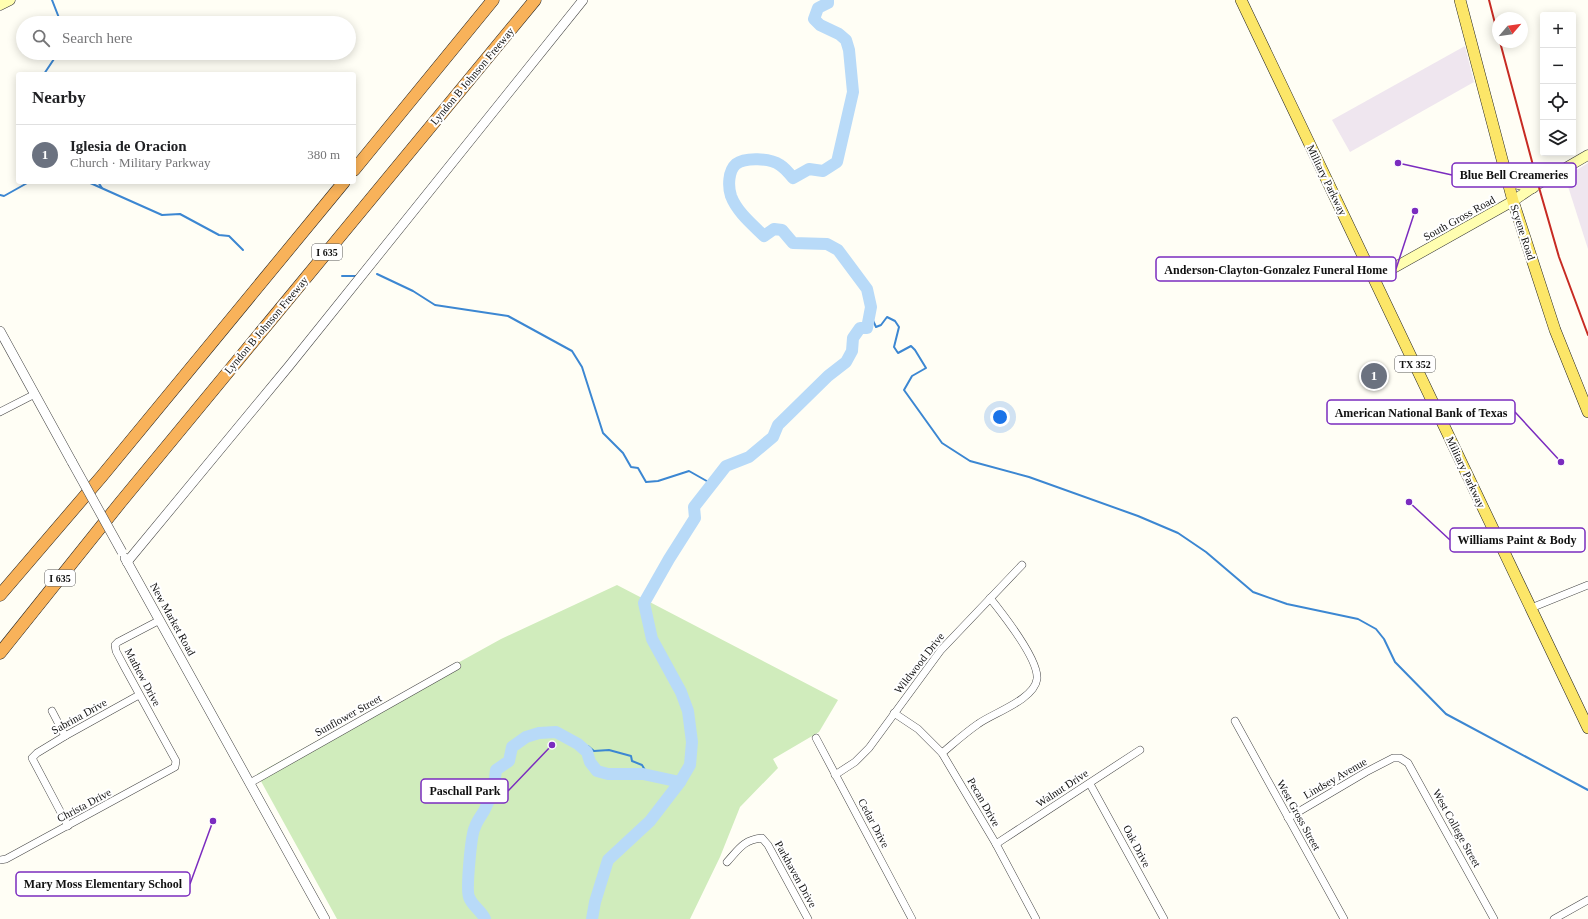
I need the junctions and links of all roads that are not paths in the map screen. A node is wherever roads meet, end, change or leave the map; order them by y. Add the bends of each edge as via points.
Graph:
1 (10, 0) edge
2 (494, 0) edge
3 (535, 0) edge
4 (583, 0) edge
5 (1241, 0) edge
6 (1460, 0) edge
7 (0, 5) edge
8 (1588, 155) edge
9 (356, 168) edge
10 (1506, 175) junction
11 (342, 184) edge
12 (1533, 188) junction
13 (1513, 201) junction
14 (1374, 279) junction
15 (0, 331) edge
16 (35, 394) junction
17 (0, 412) edge
18 (1588, 412) edge
19 (127, 562) junction
20 (1022, 565) dead end
21 (1588, 585) edge
22 (0, 596) edge
23 (990, 598) junction
24 (1531, 608) junction
25 (160, 620) junction
26 (0, 653) edge
27 (457, 666) dead end
28 (139, 695) junction
29 (52, 711) dead end
30 (894, 713) junction
31 (1235, 721) dead end
32 (1588, 728) edge
33 (65, 736) junction
34 (816, 738) dead end
35 (1140, 750) dead end
36 (942, 753) junction
37 (1393, 758) joint
38 (177, 764) joint
39 (835, 775) junction
40 (250, 783) junction
41 (1090, 784) junction
42 (1288, 818) junction
43 (68, 826) junction
44 (996, 844) junction
45 (0, 860) edge
46 (727, 862) dead end
47 (1588, 900) edge
48 (325, 919) edge
49 (808, 919) edge
50 (912, 919) edge
51 (1036, 919) edge
52 (1164, 919) edge
53 (1344, 919) edge
54 (1494, 919) edge
55 (1554, 919) edge

1 - 7 main road
2 - 9 highway
3 - 26 highway, Lyndon B Johnson Freeway / I 635 via 125,497
4 - 19 street via 289,366
5 - 14 main road, Military Parkway / TX 352
6 - 10 main road, Scyene Road
8 - 12 main road, South Gross Road
10 - 12 main road via 1517,184
10 - 13 main road, Scyene Road
11 - 22 highway, I 635
12 - 13 main road, South Gross Road
13 - 14 main road, South Gross Road
13 - 18 main road, Scyene Road via 1555,330
14 - 24 main road, Military Parkway / TX 352
15 - 16 street, New Market Road
16 - 17 street
16 - 19 street, New Market Road, bridge
19 - 25 street, New Market Road
20 - 23 street, Wildwood Drive
21 - 24 street
23 - 30 street, Wildwood Drive via 941,650
23 - 36 street via 1017,633 1037,673 1035,685 1023,698 981,722
24 - 32 main road, Military Parkway / TX 352
25 - 28 street, Mathew Drive via 115,645
25 - 40 street, New Market Road
27 - 40 street, Sunflower Street
28 - 33 street, Sabrina Drive
28 - 38 street, Mathew Drive
29 - 33 street
30 - 36 street, Pecan Drive via 918,729
30 - 39 street, Wildwood Drive via 869,748 855,762
31 - 42 street, West Gross Street
33 - 43 street, Sabrina Drive via 32,758
34 - 39 street, Cedar Drive
35 - 41 street, Walnut Drive
36 - 44 street, Pecan Drive
37 - 42 street, Lindsey Avenue
37 - 54 street, West College Street via 1400,758 1408,763
38 - 43 street, Christa Drive via 173,769
39 - 50 street, Cedar Drive
40 - 48 street, New Market Road
41 - 44 street, Walnut Drive
41 - 52 street, Oak Drive
42 - 53 street, West Gross Street
43 - 45 street, Christa Drive
44 - 51 street, Pecan Drive
46 - 49 street, Parkhaven Drive via 742,845 752,839 762,838
47 - 55 street

